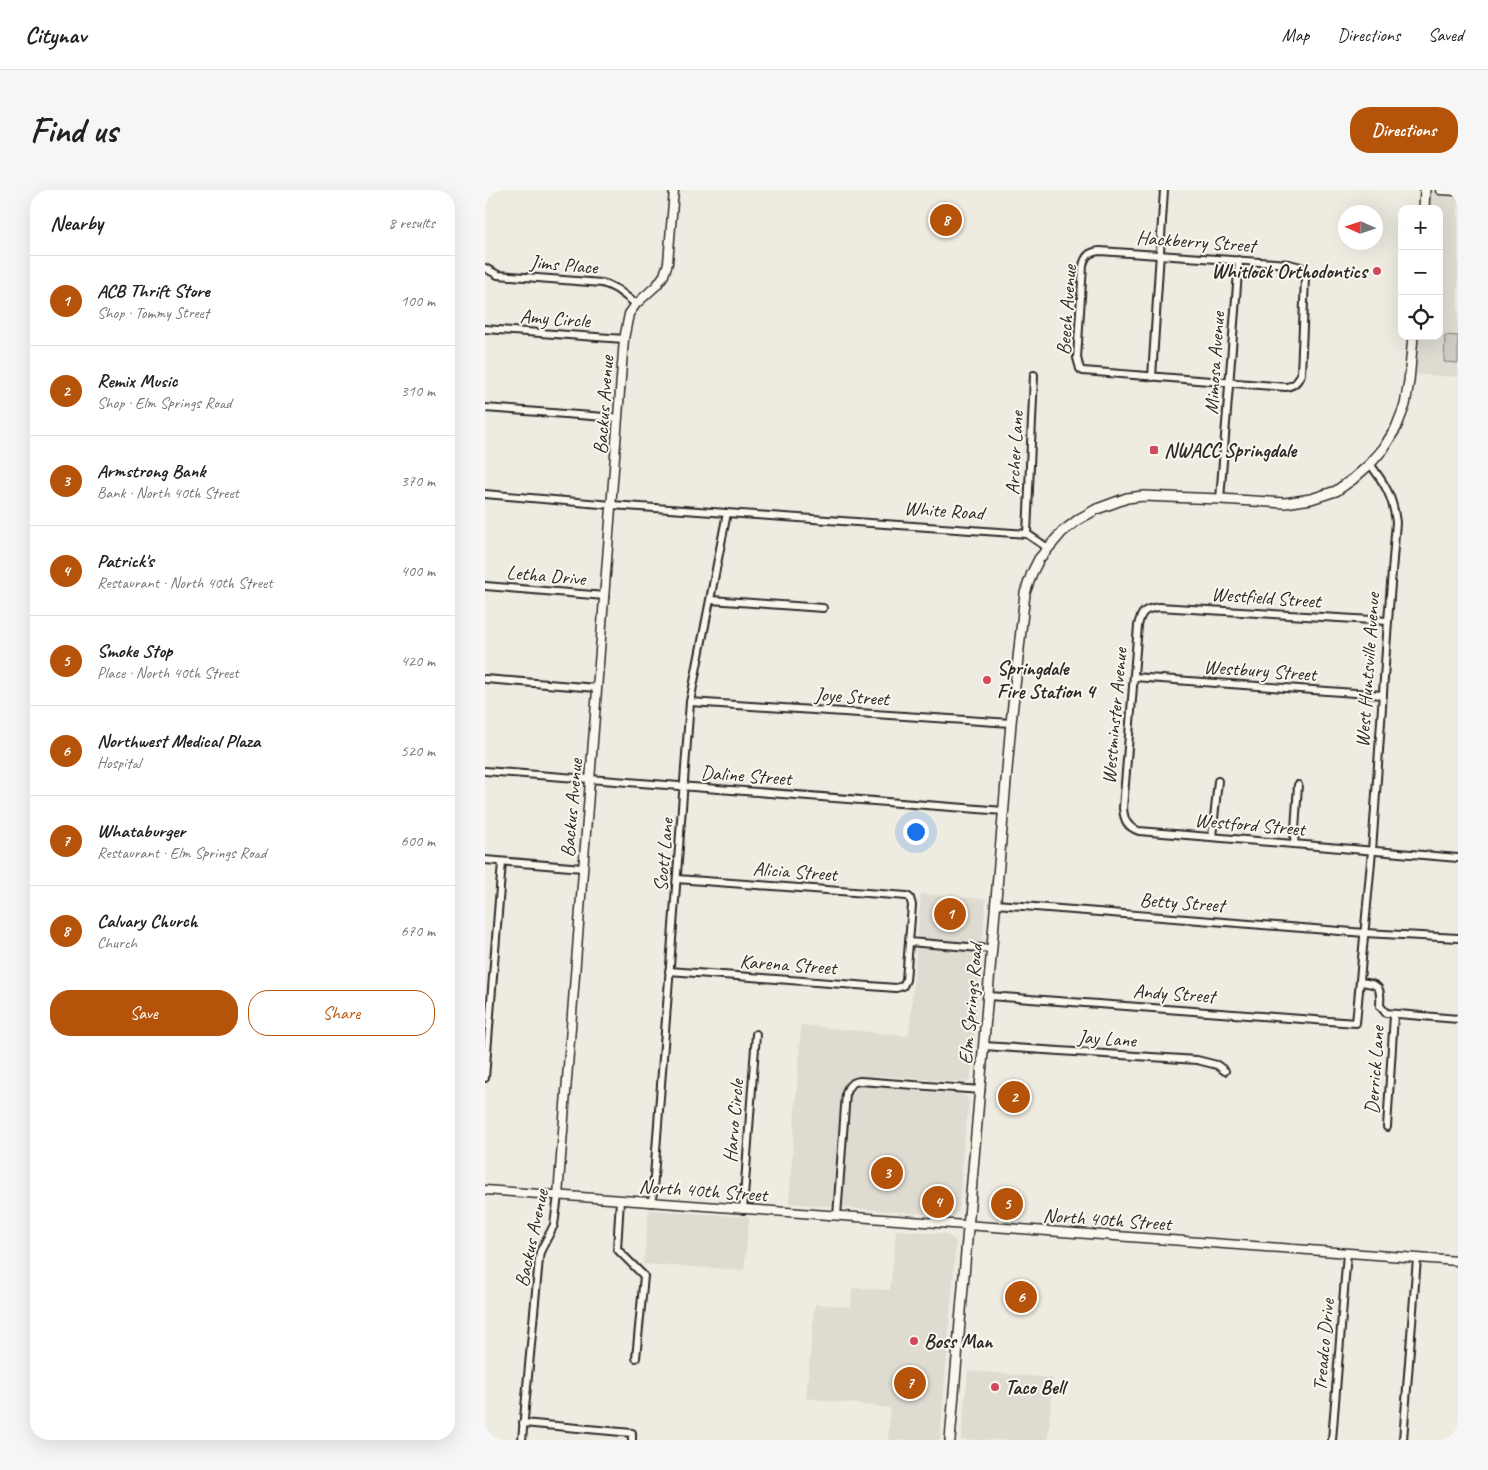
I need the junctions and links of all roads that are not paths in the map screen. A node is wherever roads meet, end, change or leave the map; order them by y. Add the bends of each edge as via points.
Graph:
1 (674, 190) edge
2 (1164, 190) edge
3 (1425, 190) edge
4 (1440, 190) edge
5 (1458, 191) edge
6 (1424, 205) edge
7 (1088, 254) joint
8 (1159, 255) junction
9 (1239, 260) junction
10 (485, 268) edge
11 (636, 304) junction
12 (485, 329) edge
13 (624, 339) junction
14 (1413, 340) edge
15 (1035, 375) dead end
16 (1152, 377) junction
17 (1230, 383) junction
18 (485, 408) edge
19 (618, 418) junction
20 (1370, 464) junction
21 (485, 494) edge
22 (1219, 499) junction
23 (612, 504) junction
24 (727, 513) junction
25 (1027, 534) junction
26 (1048, 548) junction
27 (485, 586) edge
28 (605, 596) junction
29 (711, 600) junction
30 (823, 608) dead end
31 (1144, 611) joint
32 (1388, 621) junction
33 (1134, 677) junction
34 (485, 679) edge
35 (597, 688) junction
36 (1383, 695) junction
37 (690, 702) junction
38 (1011, 723) junction
39 (485, 771) edge
40 (590, 779) junction
41 (1218, 781) dead end
42 (1298, 785) dead end
43 (684, 787) junction
44 (1004, 812) junction
45 (1127, 824) joint
46 (1213, 837) junction
47 (1293, 844) junction
48 (1372, 851) junction
49 (1458, 858) edge
50 (485, 860) edge
51 (502, 862) junction
52 (583, 868) junction
53 (677, 879) junction
54 (996, 904) junction
55 (1365, 933) junction
56 (1458, 938) edge
57 (909, 942) junction
58 (993, 949) junction
59 (669, 971) junction
60 (1360, 982) junction
61 (989, 996) junction
62 (1394, 1015) junction
63 (1458, 1019) edge
64 (1356, 1023) joint
65 (756, 1034) dead end
66 (984, 1046) junction
67 (1225, 1070) dead end
68 (485, 1078) edge
69 (981, 1090) junction
70 (1387, 1127) dead end
71 (485, 1190) edge
72 (557, 1196) junction
73 (620, 1200) junction
74 (652, 1203) junction
75 (743, 1210) junction
76 (837, 1216) junction
77 (970, 1225) junction
78 (1347, 1253) junction
79 (1417, 1258) junction
80 (1458, 1261) edge
81 (636, 1358) dead end
82 (523, 1423) junction
83 (632, 1437) edge
84 (522, 1440) edge
85 (950, 1440) edge
86 (1332, 1440) edge
87 (1403, 1440) edge

1 - 11 street, Backus Avenue via 668,264 657,284
2 - 8 street
3 - 6 main road
4 - 5 street
7 - 8 street, Hackberry Street via 1100,251
7 - 16 street, Beech Avenue via 1083,266 1077,358 1080,368 1087,372
8 - 9 street, Hackberry Street
8 - 16 street
9 - 17 street, Mimosa Avenue
9 - 17 street, Hackberry Street via 1301,267 1305,278 1301,374 1295,383 1285,387
10 - 11 street, Jims Place via 494,274 602,283
11 - 13 street, Backus Avenue via 629,314
12 - 13 street, Amy Circle
13 - 19 street, Backus Avenue
14 - 20 main road via 1405,405 1396,428
15 - 25 street, Archer Lane
16 - 17 street
17 - 22 street, Mimosa Avenue
18 - 19 street
19 - 23 street, Backus Avenue
20 - 22 main road via 1336,491 1311,500 1285,503
20 - 32 street, West Huntsville Avenue via 1390,494 1396,522
21 - 23 street, White Road
22 - 26 main road via 1127,498 1079,519
23 - 24 street, White Road
23 - 28 street, Backus Avenue
24 - 25 street, White Road
24 - 29 street, Scott Lane
25 - 26 street, White Road
26 - 38 main road, Elm Springs Road via 1032,572 1025,593
27 - 28 street, Letha Drive
28 - 35 street, Backus Avenue
29 - 30 street
29 - 37 street, Scott Lane
31 - 32 street, Westfield Street via 1159,607
31 - 33 street, Westminster Avenue via 1138,626
32 - 36 street, West Huntsville Avenue
33 - 36 street, Westbury Street
33 - 45 street, Westminster Avenue via 1123,808
34 - 35 street
35 - 40 street, Backus Avenue
36 - 48 street, West Huntsville Avenue
37 - 38 street, Joye Street
37 - 43 street, Scott Lane
38 - 44 main road, Elm Springs Road
39 - 40 street, Daline Street
40 - 43 street, Daline Street
40 - 52 street, Backus Avenue
41 - 46 street
42 - 47 street
43 - 44 street, Daline Street
43 - 53 street, Scott Lane
44 - 54 main road, Elm Springs Road
45 - 46 street, Westford Street via 1139,831
46 - 47 street, Westford Street
47 - 48 street, Westford Street
48 - 49 street, Westford Street
48 - 55 street, West Huntsville Avenue
50 - 51 street
51 - 52 street
51 - 68 street
52 - 72 street, Backus Avenue
53 - 57 street, Alicia Street via 904,896 910,898 912,905
53 - 59 street, Scott Lane
54 - 55 street, Betty Street
54 - 58 main road, Elm Springs Road
55 - 56 street, Betty Street
55 - 60 street, West Huntsville Avenue
57 - 58 street
57 - 59 street, Karena Street via 906,980 903,986 896,988
58 - 61 main road, Elm Springs Road
59 - 74 street, Scott Lane
60 - 62 street via 1377,986 1381,994 1380,1006 1386,1013
60 - 64 street, West Huntsville Avenue
61 - 64 street, Andy Street
61 - 66 main road, Elm Springs Road
62 - 63 street
62 - 70 street, Derrick Lane
65 - 75 street, Harvo Circle
66 - 67 street, Jay Lane via 1197,1060
66 - 69 main road, Elm Springs Road
69 - 76 street via 860,1081 851,1084 846,1093
69 - 77 main road, Elm Springs Road
71 - 72 street, North 40th Street
72 - 73 street, North 40th Street
72 - 82 street, Backus Avenue via 554,1225 539,1258
73 - 74 street, North 40th Street
73 - 81 street via 617,1249 644,1276
74 - 75 street, North 40th Street
75 - 76 street, North 40th Street
76 - 77 street, North 40th Street
77 - 78 street, North 40th Street
77 - 85 main road, Elm Springs Road
78 - 79 street, North 40th Street
78 - 86 street, Treadco Drive
79 - 80 street, North 40th Street
79 - 87 street
82 - 83 street
82 - 84 street, Backus Avenue

